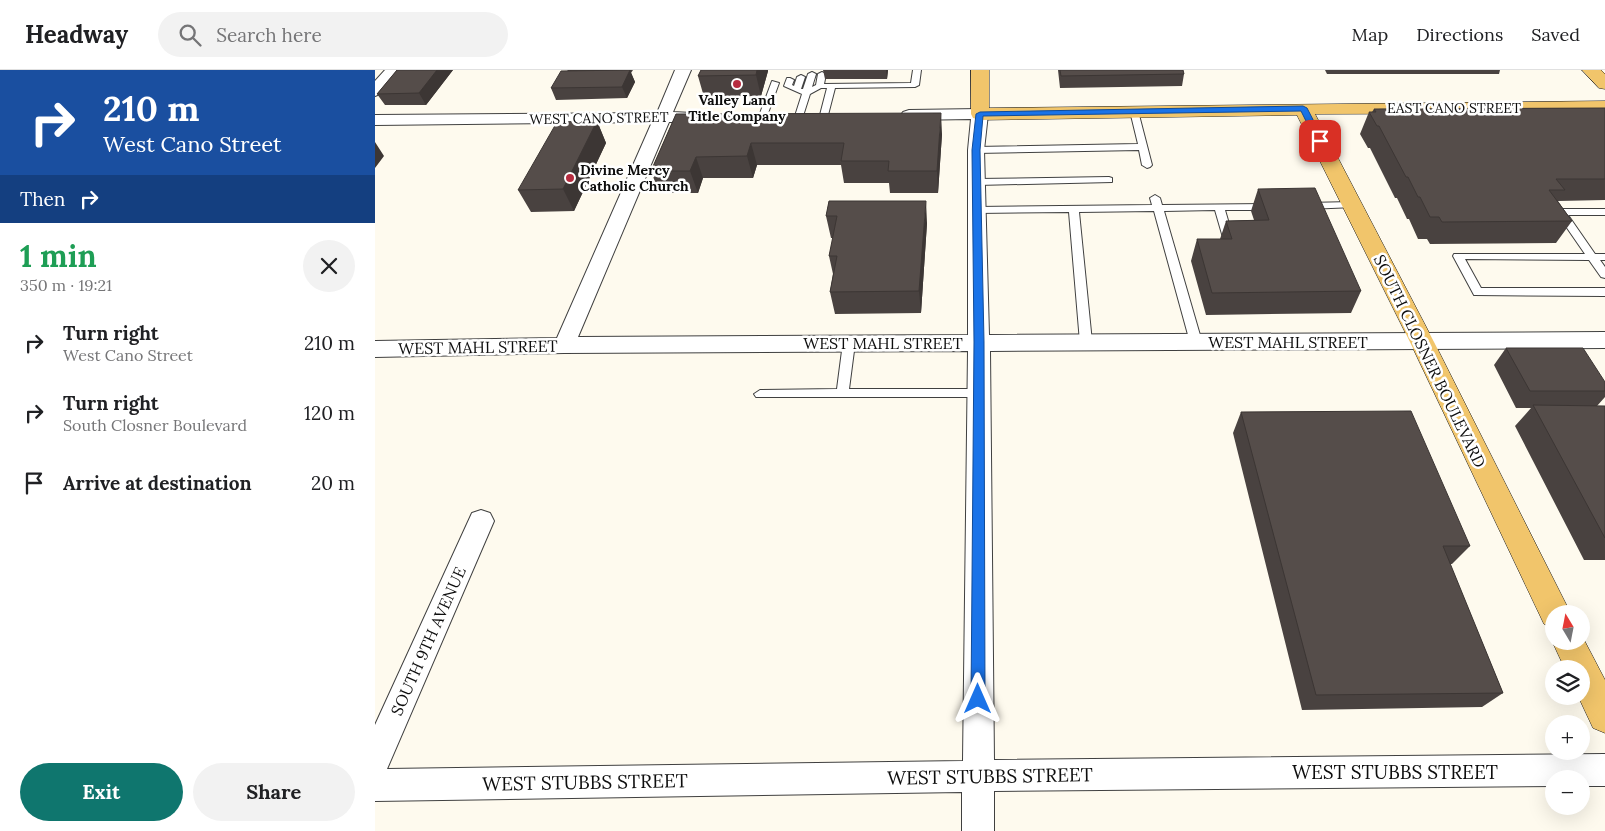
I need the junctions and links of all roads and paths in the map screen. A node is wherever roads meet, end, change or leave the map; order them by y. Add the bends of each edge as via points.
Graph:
1 (393, 70) edge
2 (683, 70) edge
3 (917, 70) edge
4 (980, 70) edge
5 (1591, 70) edge
6 (812, 74) dead end
7 (822, 74) dead end
8 (801, 77) dead end
9 (1605, 84) edge
10 (820, 86) junction
11 (832, 86) junction
12 (797, 90) junction
13 (375, 91) edge
14 (806, 93) junction
15 (1303, 108) junction
16 (1605, 108) edge
17 (1135, 111) junction
18 (980, 114) junction
19 (843, 115) edge
20 (892, 115) edge
21 (745, 116) edge
22 (763, 116) junction
23 (799, 116) junction
24 (824, 116) junction
25 (663, 117) junction
26 (717, 117) edge
27 (375, 120) edge
28 (1143, 147) junction
29 (976, 150) junction
30 (1147, 165) dead end
31 (1109, 180) dead end
32 (977, 182) junction
33 (1155, 198) dead end
34 (1352, 205) junction
35 (1295, 206) edge
36 (1276, 207) edge
37 (1159, 208) junction
38 (1219, 208) junction
39 (1074, 209) junction
40 (977, 210) junction
41 (1605, 212) edge
42 (1229, 241) edge
43 (1592, 257) junction
44 (1605, 257) edge
45 (1605, 275) edge
46 (1605, 292) edge
47 (1605, 340) edge
48 (979, 342) junction
49 (1086, 342) junction
50 (1197, 342) junction
51 (1422, 342) junction
52 (849, 343) junction
53 (564, 345) junction
54 (375, 349) edge
55 (760, 394) dead end
56 (842, 394) junction
57 (979, 394) junction
58 (481, 521) dead end
59 (1551, 605) edge
60 (1572, 650) edge
61 (1605, 716) edge
62 (375, 760) edge
63 (1605, 770) edge
64 (977, 776) junction
65 (375, 785) edge
66 (978, 831) edge

1 - 13 street
2 - 25 street
3 - 11 lane via 915,85
4 - 18 main road
5 - 9 main road
6 - 14 lane
7 - 10 lane
8 - 12 lane
10 - 11 lane
10 - 14 lane
11 - 24 lane
12 - 14 lane
12 - 22 lane via 789,83 774,85
14 - 23 lane
15 - 16 main road, EAST CANO STREET
15 - 17 main road
15 - 34 main road, SOUTH CLOSNER BOULEVARD
17 - 18 main road
17 - 28 lane
18 - 20 street
18 - 29 street
19 - 24 street
21 - 22 street
22 - 23 street
23 - 24 street
25 - 26 street, WEST CANO STREET
25 - 27 street, WEST CANO STREET
25 - 53 street
28 - 29 lane
28 - 30 lane
29 - 32 street
31 - 32 lane
32 - 40 street
33 - 37 lane
34 - 35 lane
34 - 51 main road, SOUTH CLOSNER BOULEVARD
36 - 38 lane
37 - 38 lane
37 - 39 lane
37 - 50 lane
38 - 42 lane
39 - 40 lane
39 - 49 lane
40 - 48 street
41 - 43 lane via 1561,212
43 - 44 lane
43 - 45 lane
43 - 46 lane via 1458,256 1478,292
47 - 51 street, WEST MAHL STREET
48 - 49 street, WEST MAHL STREET
48 - 52 street, WEST MAHL STREET
48 - 57 street
49 - 50 street, WEST MAHL STREET
50 - 51 street, WEST MAHL STREET
51 - 59 main road, SOUTH CLOSNER BOULEVARD
52 - 53 street, WEST MAHL STREET
52 - 56 lane
53 - 54 street, WEST MAHL STREET
55 - 56 lane
56 - 57 lane
57 - 64 street
58 - 62 street, SOUTH 9TH AVENUE
60 - 61 main road
63 - 64 street, WEST STUBBS STREET
64 - 65 street, WEST STUBBS STREET
64 - 66 street

